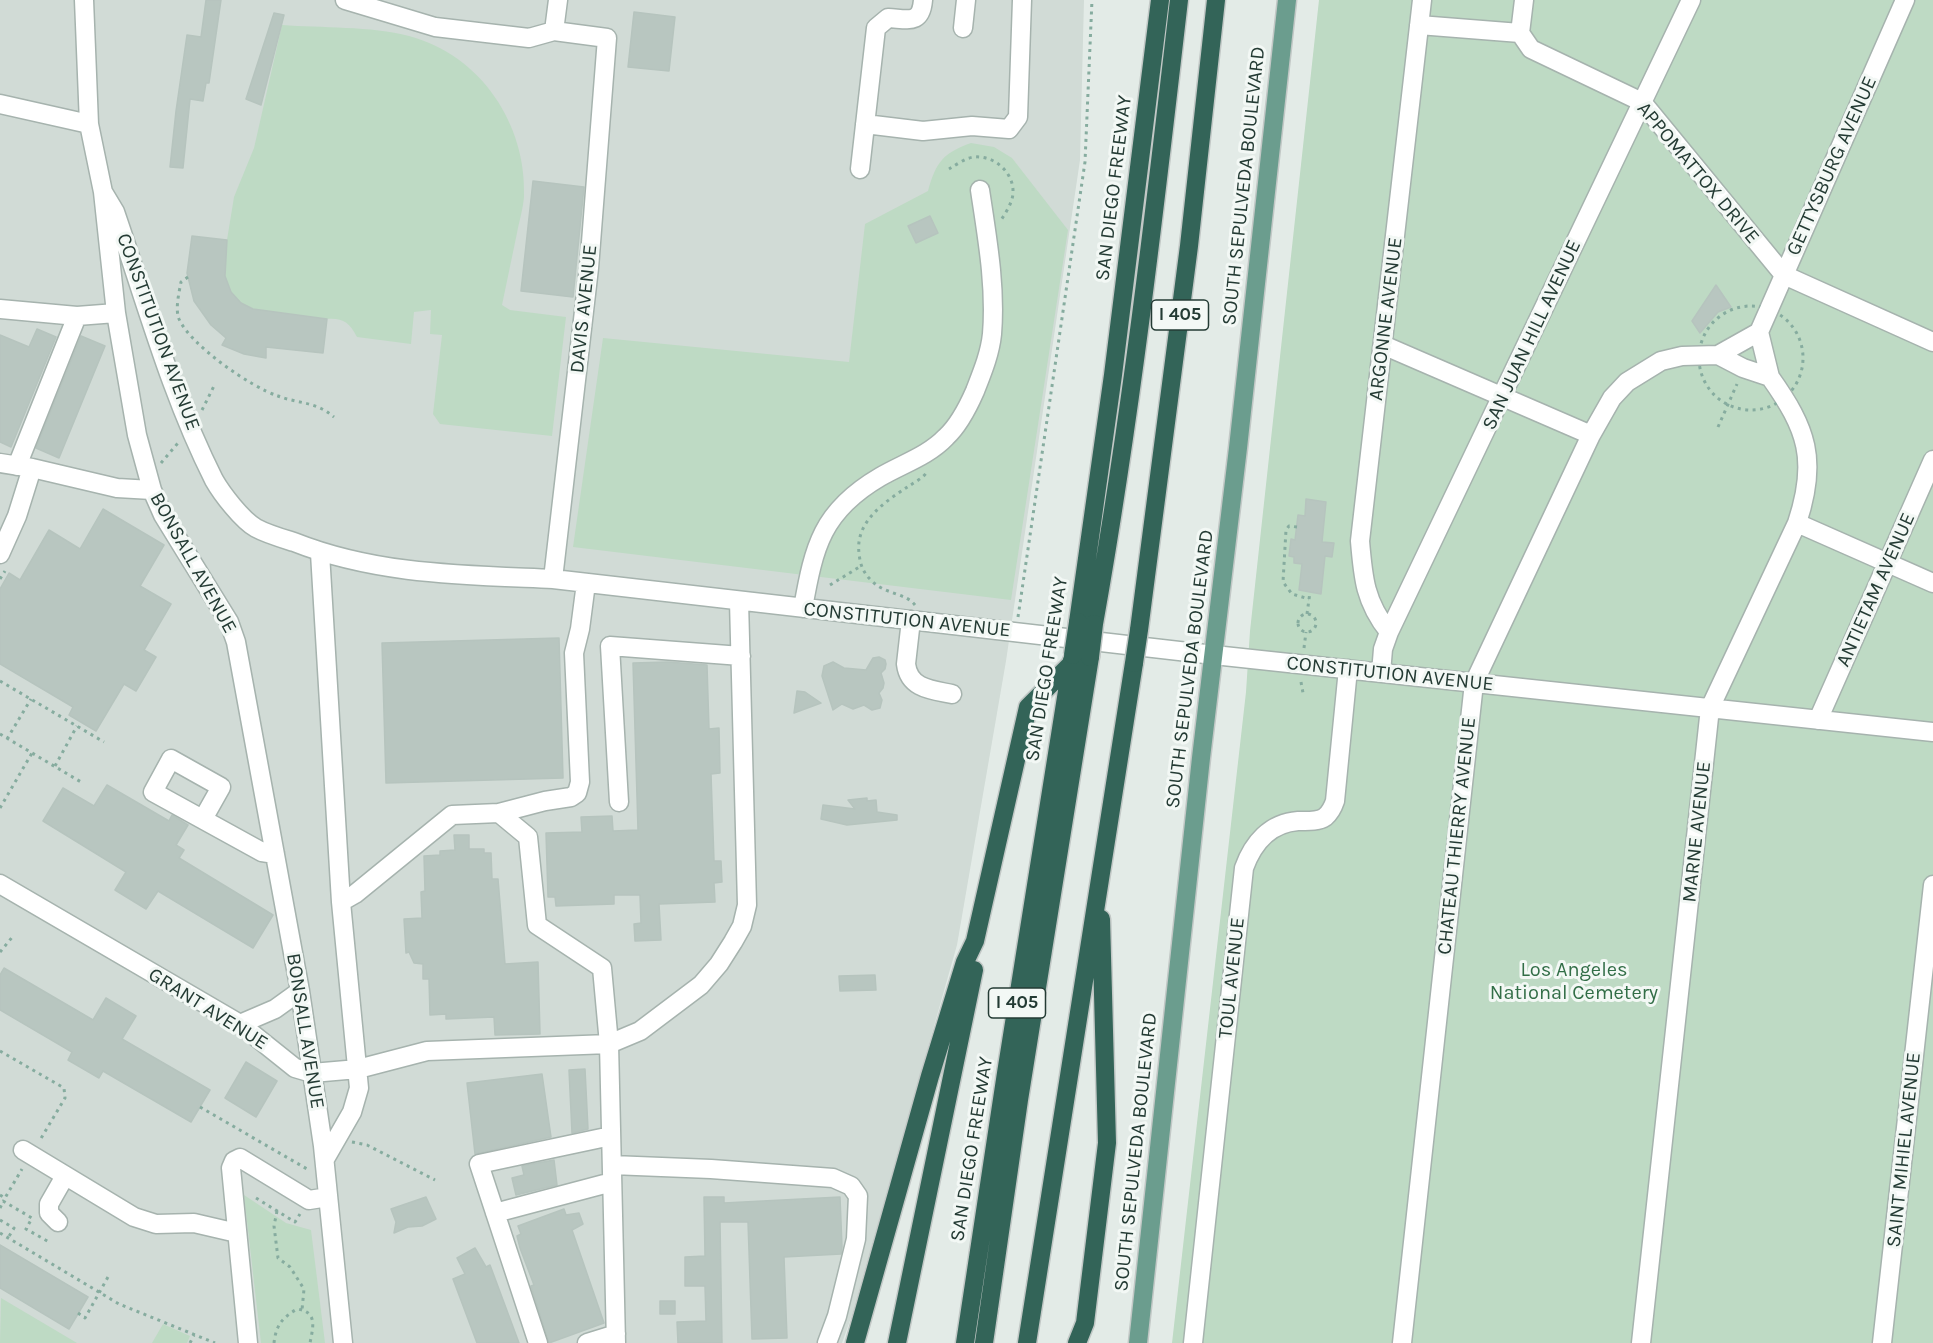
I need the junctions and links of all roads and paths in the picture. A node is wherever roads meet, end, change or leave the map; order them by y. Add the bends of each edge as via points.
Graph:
1 (84, 0) edge
2 (345, 0) edge
3 (558, 0) edge
4 (923, 0) edge
5 (966, 0) edge
6 (1022, 0) edge
7 (1092, 0) edge
8 (1160, 0) edge
9 (1179, 0) edge
10 (1216, 0) edge
11 (1287, 0) edge
12 (1422, 0) edge
13 (1524, 0) edge
14 (1691, 0) edge
15 (1905, 0) edge
16 (1419, 25) junction
17 (963, 28) dead end
18 (554, 31) junction
19 (1520, 33) junction
20 (1642, 102) junction
21 (0, 104) edge
22 (89, 124) junction
23 (865, 124) junction
24 (860, 169) dead end
25 (949, 169) dead end
26 (980, 190) dead end
27 (103, 192) junction
28 (999, 223) dead end
29 (135, 271) junction
30 (1784, 275) junction
31 (188, 277) dead end
32 (112, 279) junction
33 (0, 309) edge
34 (116, 313) junction
35 (77, 316) junction
36 (1759, 332) junction
37 (1933, 342) edge
38 (1383, 345) junction
39 (1718, 356) junction
40 (1743, 368) junction
41 (1770, 376) junction
42 (214, 386) dead end
43 (1503, 396) junction
44 (200, 413) dead end
45 (334, 417) dead end
46 (1719, 427) dead end
47 (1591, 435) junction
48 (181, 439) dead end
49 (1933, 460) edge
50 (930, 465) dead end
51 (16, 466) edge
52 (156, 469) dead end
53 (152, 490) junction
54 (1797, 523) junction
55 (1297, 527) dead end
56 (1285, 547) junction
57 (1290, 548) dead end
58 (320, 553) junction
59 (0, 554) edge
60 (1888, 563) junction
61 (861, 566) junction
62 (553, 579) junction
63 (586, 583) junction
64 (1933, 583) edge
65 (830, 585) dead end
66 (1311, 592) dead end
67 (1309, 599) junction
68 (739, 601) junction
69 (803, 608) junction
70 (1307, 614) junction
71 (914, 615) junction
72 (1086, 623) junction
73 (1015, 632) junction
74 (1389, 632) junction
75 (1214, 655) junction
76 (741, 656) junction
77 (1078, 658) junction
78 (1348, 669) junction
79 (1381, 673) junction
80 (0, 681) edge
81 (1474, 683) junction
82 (952, 694) dead end
83 (31, 699) junction
84 (1710, 708) junction
85 (1818, 720) junction
86 (77, 726) junction
87 (1933, 732) edge
88 (0, 734) edge
89 (7, 739) junction
90 (104, 742) dead end
91 (32, 753) junction
92 (55, 766) junction
93 (81, 782) dead end
94 (619, 802) dead end
95 (0, 808) edge
96 (499, 813) junction
97 (203, 819) dead end
98 (275, 854) junction
99 (1100, 870) junction
100 (0, 884) edge
101 (1933, 885) edge
102 (341, 902) junction
103 (14, 935) dead end
104 (975, 941) junction
105 (0, 952) edge
106 (300, 991) junction
107 (240, 1024) junction
108 (609, 1044) junction
109 (0, 1051) edge
110 (358, 1069) junction
111 (312, 1073) junction
112 (200, 1107) dead end
113 (611, 1136) junction
114 (350, 1142) dead end
115 (27, 1152) junction
116 (325, 1159) junction
117 (307, 1169) dead end
118 (612, 1173) junction
119 (65, 1176) junction
120 (435, 1180) dead end
121 (0, 1195) edge
122 (328, 1197) junction
123 (256, 1198) dead end
124 (4, 1200) junction
125 (309, 1200) junction
126 (0, 1208) edge
127 (278, 1211) junction
128 (495, 1213) junction
129 (0, 1220) edge
130 (58, 1222) dead end
131 (0, 1233) edge
132 (237, 1233) junction
133 (8, 1238) junction
134 (49, 1242) dead end
135 (108, 1277) dead end
136 (99, 1292) junction
137 (302, 1310) junction
138 (78, 1313) dead end
139 (1085, 1323) junction
140 (194, 1335) junction
141 (616, 1339) edge
142 (190, 1343) edge
143 (215, 1343) edge
144 (248, 1343) edge
145 (274, 1343) edge
146 (280, 1343) edge
147 (310, 1343) edge
148 (343, 1343) edge
149 (538, 1343) edge
150 (587, 1343) edge
151 (827, 1343) edge
152 (855, 1343) edge
153 (897, 1343) edge
154 (965, 1343) edge
155 (984, 1343) edge
156 (1027, 1343) edge
157 (1077, 1343) edge
158 (1087, 1343) edge
159 (1138, 1343) edge
160 (1193, 1343) edge
161 (1402, 1343) edge
162 (1641, 1343) edge
163 (1882, 1343) edge

1 - 22 street, BONSALL AVENUE
2 - 18 street via 435,27 529,38
3 - 18 street
4 - 23 street via 922,12 917,17 888,18 876,28
5 - 17 street
6 - 23 street via 1018,117 1009,129 972,126 923,131
7 - 73 path via 1085,162
8 - 72 highway, SAN DIEGO FREEWAY / I 405
9 - 72 highway via 1107,550
10 - 99 highway, I 405, bridge via 1189,246 1139,630
11 - 75 main road, SOUTH SEPULVEDA BOULEVARD
12 - 16 street, ARGONNE AVENUE
13 - 19 street
14 - 20 street, SAN JUAN HILL AVENUE
15 - 30 street, GETTYSBURG AVENUE
16 - 19 street
16 - 38 street, ARGONNE AVENUE
18 - 62 street, DAVIS AVENUE via 607,38 589,268
19 - 20 street, APPOMATTOX DRIVE via 1532,49
20 - 30 street, APPOMATTOX DRIVE
20 - 43 street, SAN JUAN HILL AVENUE
21 - 22 street
22 - 27 street, BONSALL AVENUE
23 - 24 street
25 - 28 path via 972,158 988,159 1010,176 1012,200
26 - 69 street via 989,245 992,336 972,398 946,437 924,455 856,494 826,525 809,571
27 - 29 street, CONSTITUTION AVENUE via 115,212
27 - 32 street, BONSALL AVENUE
29 - 32 street
29 - 58 street, CONSTITUTION AVENUE via 174,386 215,482 254,527
30 - 36 street, GETTYSBURG AVENUE
30 - 37 street, APPOMATTOX DRIVE
31 - 45 path via 181,282 179,319 208,353 276,396 312,404
32 - 34 street, BONSALL AVENUE
33 - 35 street
34 - 35 street
34 - 53 street, BONSALL AVENUE via 137,435
35 - 51 street
36 - 39 street
36 - 41 street
38 - 43 street
38 - 74 street, ARGONNE AVENUE via 1360,541 1367,593 1376,616
39 - 40 street, CHATEAU THIERRY AVENUE
39 - 47 street, CHATEAU THIERRY AVENUE via 1682,356 1645,370 1612,398
40 - 41 street
40 - 46 path
41 - 54 street, MARNE AVENUE via 1798,420 1806,448 1808,476
42 - 44 path
43 - 47 street
43 - 74 street, SAN JUAN HILL AVENUE
47 - 81 street, CHATEAU THIERRY AVENUE
48 - 52 path
49 - 60 street, ANTIETAM AVENUE
50 - 61 path via 926,475 871,516 858,547
51 - 53 street via 117,488
51 - 59 street via 17,516
53 - 98 street, BONSALL AVENUE via 182,548 229,622
54 - 60 street
54 - 84 street, MARNE AVENUE
55 - 56 path via 1287,528
56 - 57 path
56 - 67 path via 1285,587 1296,596
58 - 62 street, CONSTITUTION AVENUE via 410,571
58 - 102 street, BONSALL AVENUE
60 - 64 street
60 - 85 street, ANTIETAM AVENUE
61 - 65 path
61 - 71 path via 880,588 915,603
62 - 63 street, CONSTITUTION AVENUE
63 - 68 street, CONSTITUTION AVENUE
63 - 96 street via 574,653 580,782 577,793
66 - 67 path
67 - 70 path
68 - 69 street, CONSTITUTION AVENUE
68 - 76 street
69 - 71 street, CONSTITUTION AVENUE
70 - 70 path via 1313,616 1316,624 1305,632 1298,620
71 - 73 street, CONSTITUTION AVENUE
71 - 82 street via 907,672 921,688
72 - 77 highway, SAN DIEGO FREEWAY / I 405, bridge
73 - 75 street, CONSTITUTION AVENUE
74 - 79 street, SAN JUAN HILL AVENUE
75 - 78 street, CONSTITUTION AVENUE
75 - 159 main road, SOUTH SEPULVEDA BOULEVARD
76 - 94 street via 610,646
76 - 108 street via 747,905 742,926 701,985 640,1031
77 - 104 highway via 1028,707
77 - 154 highway, SAN DIEGO FREEWAY / I 405 via 1006,1073
77 - 155 highway
78 - 79 street, CONSTITUTION AVENUE
78 - 160 street, TOUL AVENUE via 1331,811 1323,818 1271,829 1258,840 1244,868
79 - 81 street, CONSTITUTION AVENUE
80 - 83 path
81 - 84 street, CONSTITUTION AVENUE
81 - 161 street, CHATEAU THIERRY AVENUE
83 - 86 path
83 - 89 path
84 - 85 street, CONSTITUTION AVENUE
84 - 162 street, MARNE AVENUE
85 - 87 street, CONSTITUTION AVENUE
86 - 90 path
86 - 92 path
88 - 89 path
89 - 91 path
91 - 92 path
91 - 95 path
92 - 93 path
96 - 102 street via 452,814
96 - 108 street via 528,837 537,926 602,968
97 - 98 street via 262,852
98 - 106 street, BONSALL AVENUE
99 - 139 highway via 1107,1143
99 - 156 highway, I 405
100 - 107 street, GRANT AVENUE
101 - 163 street, SAINT MIHIEL AVENUE
102 - 110 street, BONSALL AVENUE
103 - 105 path
104 - 152 highway via 930,1076
104 - 153 highway via 975,964
106 - 107 street via 275,1009
106 - 111 street, BONSALL AVENUE
107 - 111 street, GRANT AVENUE via 295,1068
108 - 110 street via 427,1051
108 - 113 street
109 - 115 path via 63,1088 65,1098
110 - 111 street
110 - 116 street, BONSALL AVENUE via 359,1088 352,1112
111 - 116 street, BONSALL AVENUE
112 - 117 path
113 - 118 street
113 - 128 street via 479,1164
114 - 120 path via 367,1145
115 - 119 street
115 - 124 path
116 - 122 street, BONSALL AVENUE
118 - 128 street
118 - 141 street
118 - 151 street via 711,1169 833,1178 851,1186 858,1196 856,1239
119 - 130 street via 49,1204 49,1213
119 - 132 street via 134,1217 156,1224 194,1223
121 - 124 path
122 - 125 street
122 - 148 street, BONSALL AVENUE
123 - 127 path
124 - 126 path
124 - 134 path via 32,1218 26,1229
125 - 127 path via 295,1222
125 - 132 street via 240,1158 231,1168
127 - 137 path via 274,1226 278,1258 290,1267 304,1289
128 - 149 street
129 - 133 path via 14,1228
131 - 133 path
132 - 144 street
133 - 136 path
135 - 136 path
136 - 138 path via 85,1318
136 - 140 path
137 - 145 path via 297,1309 278,1324
137 - 147 path via 312,1317 314,1324
139 - 157 highway
139 - 158 highway
140 - 142 path
140 - 143 path
141 - 150 street
145 - 146 path

